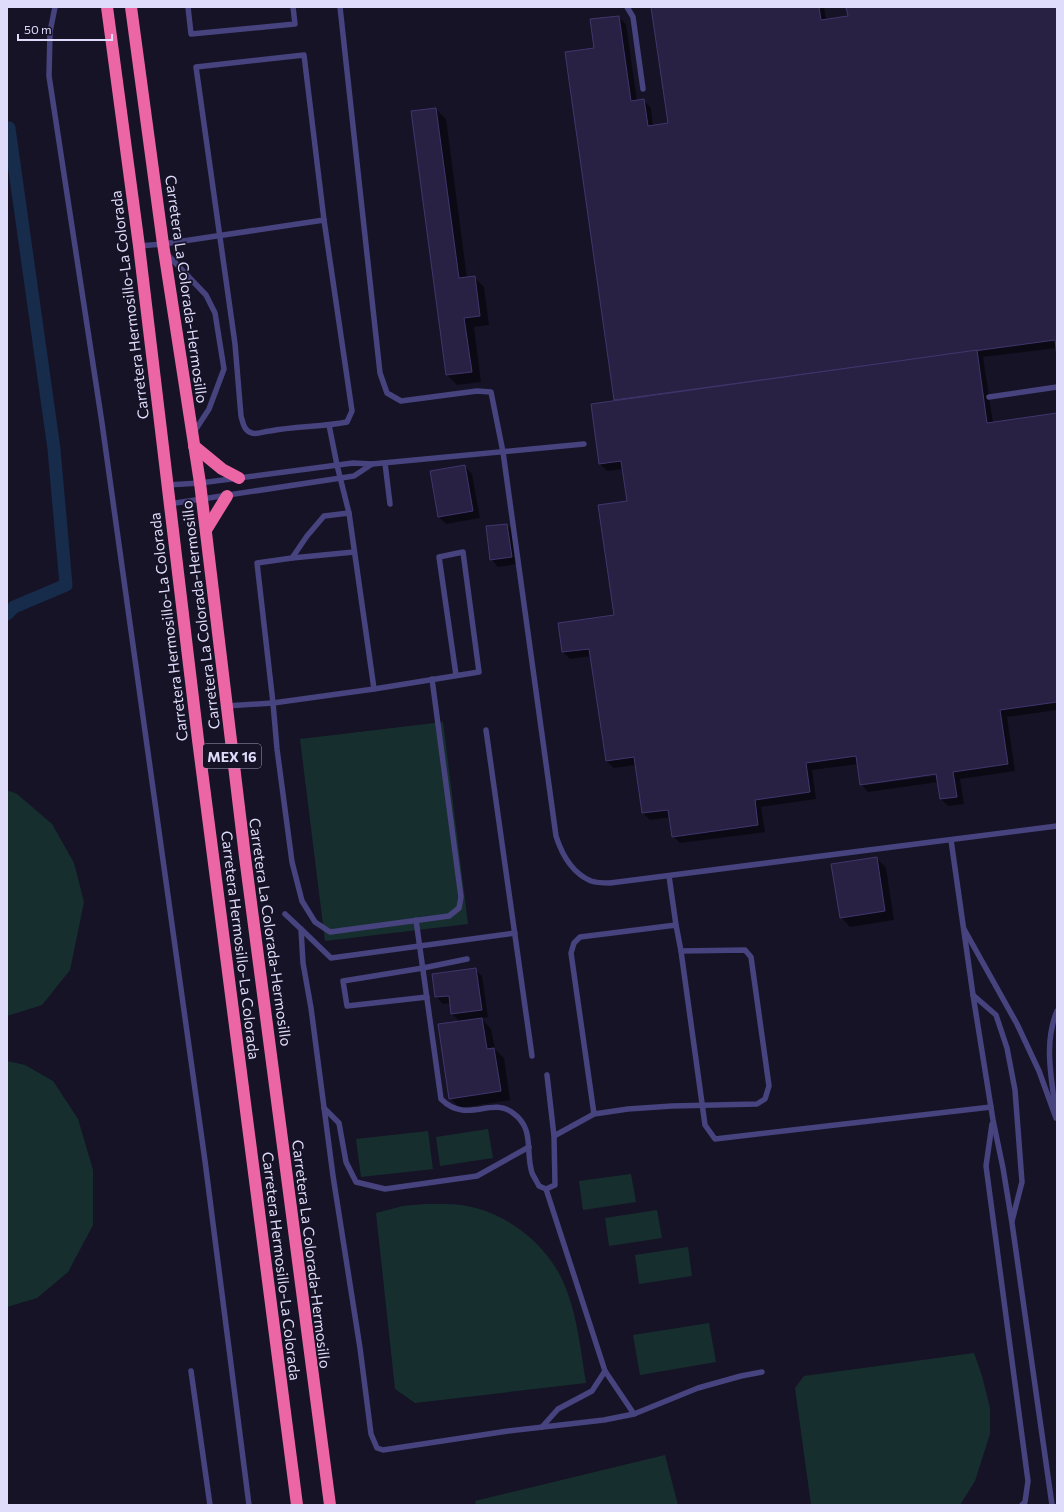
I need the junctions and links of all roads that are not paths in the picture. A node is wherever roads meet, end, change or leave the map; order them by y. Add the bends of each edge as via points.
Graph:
1 (55, 7) edge
2 (107, 7) edge
3 (131, 7) edge
4 (188, 7) edge
5 (293, 7) edge
6 (340, 7) edge
7 (627, 7) edge
8 (643, 89) dead end
9 (324, 220) junction
10 (220, 236) junction
11 (139, 246) junction
12 (163, 247) junction
13 (1057, 387) edge
14 (989, 397) dead end
15 (329, 425) junction
16 (193, 440) junction
17 (584, 444) dead end
18 (503, 452) junction
19 (385, 463) junction
20 (372, 464) junction
21 (337, 465) junction
22 (239, 478) junction
23 (340, 478) junction
24 (200, 483) junction
25 (167, 485) junction
26 (227, 496) junction
27 (202, 500) junction
28 (169, 504) junction
29 (390, 504) dead end
30 (349, 513) junction
31 (206, 530) junction
32 (354, 552) junction
33 (292, 558) junction
34 (456, 675) junction
35 (432, 679) junction
36 (374, 689) junction
37 (273, 703) junction
38 (226, 706) junction
39 (486, 730) dead end
40 (1057, 826) edge
41 (951, 840) junction
42 (669, 876) junction
43 (285, 914) dead end
44 (416, 920) junction
45 (676, 925) junction
46 (962, 925) junction
47 (301, 929) junction
48 (515, 933) junction
49 (420, 947) junction
50 (681, 951) junction
51 (467, 959) dead end
52 (423, 968) junction
53 (973, 995) junction
54 (427, 997) junction
55 (1057, 1011) edge
56 (532, 1056) dead end
57 (547, 1075) dead end
58 (703, 1104) junction
59 (991, 1107) junction
60 (324, 1108) junction
61 (594, 1114) junction
62 (993, 1120) junction
63 (1057, 1121) edge
64 (554, 1136) junction
65 (529, 1147) junction
66 (546, 1189) junction
67 (1012, 1223) junction
68 (191, 1370) dead end
69 (605, 1371) junction
70 (762, 1372) dead end
71 (634, 1414) junction
72 (542, 1427) junction
73 (210, 1505) edge
74 (249, 1505) edge
75 (297, 1505) edge
76 (330, 1505) edge
77 (1022, 1505) edge
78 (1052, 1505) edge

1 - 74 lane via 50,32 50,76 102,423 205,1161
2 - 11 highway, Carretera Hermosillo-La Colorada / MEX 16
3 - 12 highway, Carretera La Colorada-Hermosillo / MEX 16
4 - 5 lane via 192,34 295,24
6 - 18 lane via 380,373 387,393 401,401 477,391 491,392
7 - 8 lane via 633,17
9 - 10 lane
9 - 10 lane via 304,55 196,67
9 - 15 lane via 352,410 347,422
10 - 12 lane
10 - 15 lane via 244,426 253,434 282,428
11 - 12 lane
11 - 25 highway, Carretera Hermosillo-La Colorada / MEX 16
12 - 16 highway, Carretera La Colorada-Hermosillo / MEX 16
12 - 16 lane via 206,295 215,312 224,369 209,409
13 - 14 lane
15 - 21 lane
16 - 22 highway via 222,469
16 - 24 highway, Carretera La Colorada-Hermosillo / MEX 16
17 - 18 lane
18 - 19 lane
18 - 42 lane via 560,850 580,875 593,881 610,883
19 - 20 lane
19 - 29 lane
20 - 21 lane
20 - 23 lane via 354,476
21 - 22 lane
21 - 23 lane
22 - 24 lane
23 - 26 lane
23 - 30 lane
24 - 25 lane
24 - 27 highway, Carretera La Colorada-Hermosillo / MEX 16
25 - 28 highway, Carretera Hermosillo-La Colorada / MEX 16
26 - 27 lane
26 - 31 highway
27 - 28 lane
27 - 31 highway, Carretera La Colorada-Hermosillo / MEX 16
28 - 75 highway, Carretera Hermosillo-La Colorada / MEX 16
30 - 32 lane
30 - 33 lane via 324,516 306,536
31 - 38 highway, Carretera La Colorada-Hermosillo / MEX 16
32 - 33 lane
32 - 36 lane
33 - 37 lane via 257,564
34 - 34 lane via 478,672 463,552 438,557
34 - 35 lane
35 - 36 lane
35 - 44 lane via 461,897 460,908 449,916
36 - 37 lane
37 - 38 lane
37 - 44 lane via 292,862 302,901 315,922 330,932
38 - 76 highway, Carretera La Colorada-Hermosillo / MEX 16
39 - 48 lane
40 - 41 lane
41 - 42 lane
41 - 46 lane
42 - 45 lane
43 - 47 lane
44 - 49 lane
45 - 50 lane
45 - 61 lane via 580,937 574,944 571,953
46 - 53 lane
46 - 63 lane via 1017,1024 1039,1071
47 - 49 lane via 331,958
47 - 60 lane
48 - 49 lane
48 - 56 lane
49 - 52 lane
50 - 58 lane
50 - 58 lane via 745,950 751,957 769,1086 765,1099 757,1104
51 - 52 lane
52 - 54 lane
52 - 54 lane via 343,981 347,1006
53 - 59 lane
53 - 67 lane via 996,1015 1007,1048 1015,1090 1022,1182
54 - 65 lane via 441,1099 448,1106 465,1111 501,1107 509,1110 520,1118 527,1129
55 - 63 lane via 1050,1036 1050,1064
57 - 64 lane
58 - 59 lane via 705,1126 715,1139
58 - 61 lane
59 - 62 lane
60 - 65 lane via 339,1123 346,1162 356,1182 385,1189 477,1176
60 - 72 lane via 374,1444 383,1450
61 - 64 lane
62 - 67 lane
62 - 77 lane via 986,1166 1028,1481 1025,1502
64 - 66 lane via 555,1184
65 - 66 lane via 532,1172 539,1186
66 - 69 lane
67 - 78 lane
68 - 73 lane
69 - 71 lane
69 - 72 lane via 592,1391 558,1409
70 - 71 lane via 698,1388
71 - 72 lane

